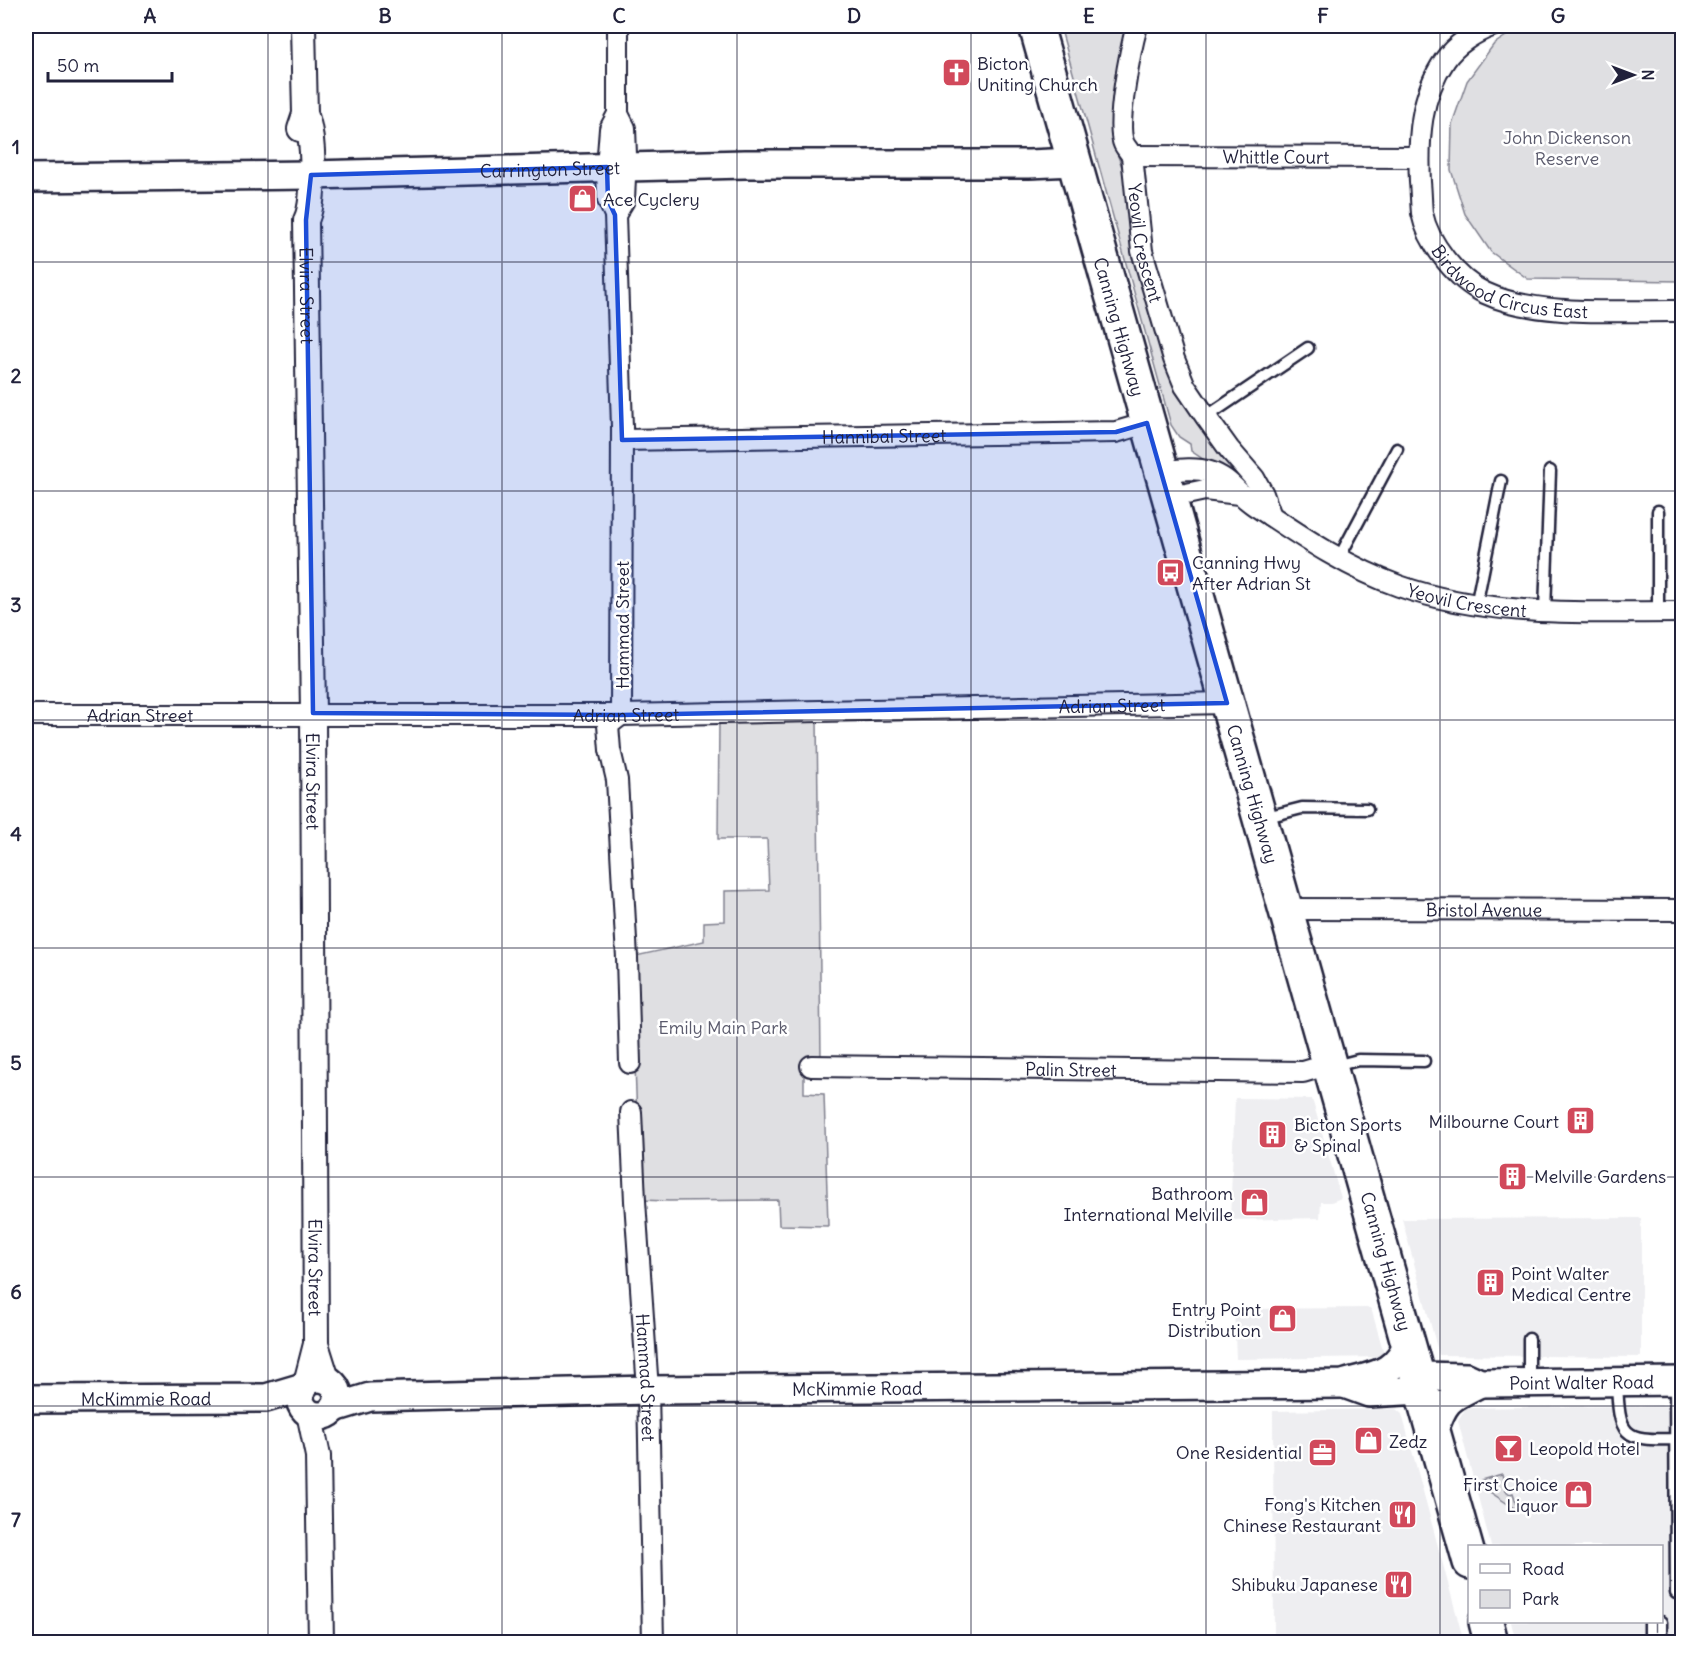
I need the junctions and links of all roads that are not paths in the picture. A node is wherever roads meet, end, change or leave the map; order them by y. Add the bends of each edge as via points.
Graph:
1 (303, 26) edge
2 (618, 26) edge
3 (1036, 26) edge
4 (1137, 26) edge
5 (1492, 26) edge
6 (1072, 154) junction
7 (1132, 156) junction
8 (1419, 157) junction
9 (617, 161) junction
10 (26, 165) edge
11 (306, 168) junction
12 (26, 178) edge
13 (1683, 311) edge
14 (1308, 348) dead end
15 (1206, 417) junction
16 (1147, 423) junction
17 (622, 440) junction
18 (1397, 449) dead end
19 (1550, 471) dead end
20 (1500, 481) dead end
21 (1164, 485) junction
22 (1239, 494) junction
23 (1658, 511) dead end
24 (1271, 516) junction
25 (1339, 558) junction
26 (1476, 606) junction
27 (1545, 611) junction
28 (1658, 612) junction
29 (1683, 612) edge
30 (1227, 703) junction
31 (313, 714) junction
32 (26, 715) edge
33 (621, 715) junction
34 (1367, 809) dead end
35 (1260, 819) junction
36 (1286, 909) junction
37 (1683, 910) edge
38 (1424, 1061) dead end
39 (630, 1063) dead end
40 (811, 1066) dead end
41 (1331, 1066) junction
42 (631, 1112) dead end
43 (1529, 1339) dead end
44 (1409, 1342) junction
45 (1617, 1382) junction
46 (1679, 1382) edge
47 (1421, 1383) junction
48 (1480, 1383) junction
49 (1529, 1383) junction
50 (1343, 1384) junction
51 (648, 1390) junction
52 (319, 1398) junction
53 (26, 1399) edge
54 (1434, 1431) junction
55 (1675, 1439) junction
56 (1468, 1555) edge
57 (1676, 1593) dead end
58 (1486, 1623) edge
59 (1650, 1623) edge
60 (1661, 1623) edge
61 (321, 1642) edge
62 (653, 1642) edge
63 (1491, 1642) edge
64 (1650, 1642) edge
65 (1662, 1642) edge

1 - 11 street, Elvira Street via 305,114 300,126
2 - 9 street, Hammad Street via 618,114 610,129
3 - 6 highway, Canning Highway
4 - 7 street, Yeovil Crescent via 1121,130
5 - 8 street, Birdwood Circus East via 1464,40 1445,58 1429,87 1421,118
6 - 9 main road, Carrington Street via 1029,164
6 - 16 highway, Canning Highway
7 - 8 street, Whittle Court
7 - 15 street, Yeovil Crescent via 1142,250 1161,319 1185,386
8 - 13 street, Birdwood Circus East via 1422,215 1439,252 1460,277 1484,293 1512,303 1564,310
9 - 11 main road, Carrington Street
9 - 17 street, Hammad Street via 624,200 615,215
10 - 11 main road, Carrington Street
11 - 12 main road, Carrington Street
11 - 31 street, Elvira Street via 311,210 306,220
14 - 15 lane
15 - 24 street, Yeovil Crescent via 1254,478
16 - 17 street, Hannibal Street via 1116,432
16 - 21 highway, Canning Highway
17 - 33 street, Hammad Street
18 - 25 lane
19 - 27 lane
20 - 26 lane
21 - 22 street, Yeovil Crescent
21 - 22 street, Yeovil Crescent via 1190,469 1229,481
21 - 30 highway, Canning Highway
22 - 24 street, Yeovil Crescent
23 - 28 lane
24 - 25 street, Yeovil Crescent
25 - 26 street, Yeovil Crescent via 1397,585
26 - 27 street, Yeovil Crescent
27 - 28 street, Yeovil Crescent
28 - 29 street, Yeovil Crescent
30 - 33 street, Adrian Street
30 - 35 highway, Canning Highway
31 - 32 street, Adrian Street
31 - 33 street, Adrian Street
31 - 52 street, Elvira Street
33 - 39 street, Hammad Street via 608,724 617,780
34 - 35 lane via 1302,808
35 - 36 highway, Canning Highway
36 - 37 street, Bristol Avenue
36 - 41 highway, Canning Highway
38 - 41 lane via 1358,1060
40 - 41 street, Palin Street via 1304,1072
41 - 44 highway, Canning Highway
42 - 51 street, Hammad Street
43 - 49 lane
44 - 47 highway, Canning Highway
44 - 50 main road, McKimmie Road via 1395,1366
45 - 46 main road, Point Walter Road
45 - 49 main road, Point Walter Road
45 - 55 lane via 1618,1415 1628,1433 1644,1440
46 - 55 lane
47 - 48 main road, Point Walter Road via 1467,1377
47 - 50 main road, McKimmie Road via 1369,1393
47 - 54 highway, Canning Highway
48 - 49 main road, Point Walter Road
48 - 54 main road, Point Walter Road via 1446,1402
50 - 51 main road, McKimmie Road
51 - 52 main road, McKimmie Road
51 - 62 street, Hammad Street
52 - 53 main road, McKimmie Road
52 - 61 street, Elvira Street
54 - 56 highway, Canning Highway
55 - 57 lane
58 - 63 highway
59 - 64 lane
60 - 65 lane

